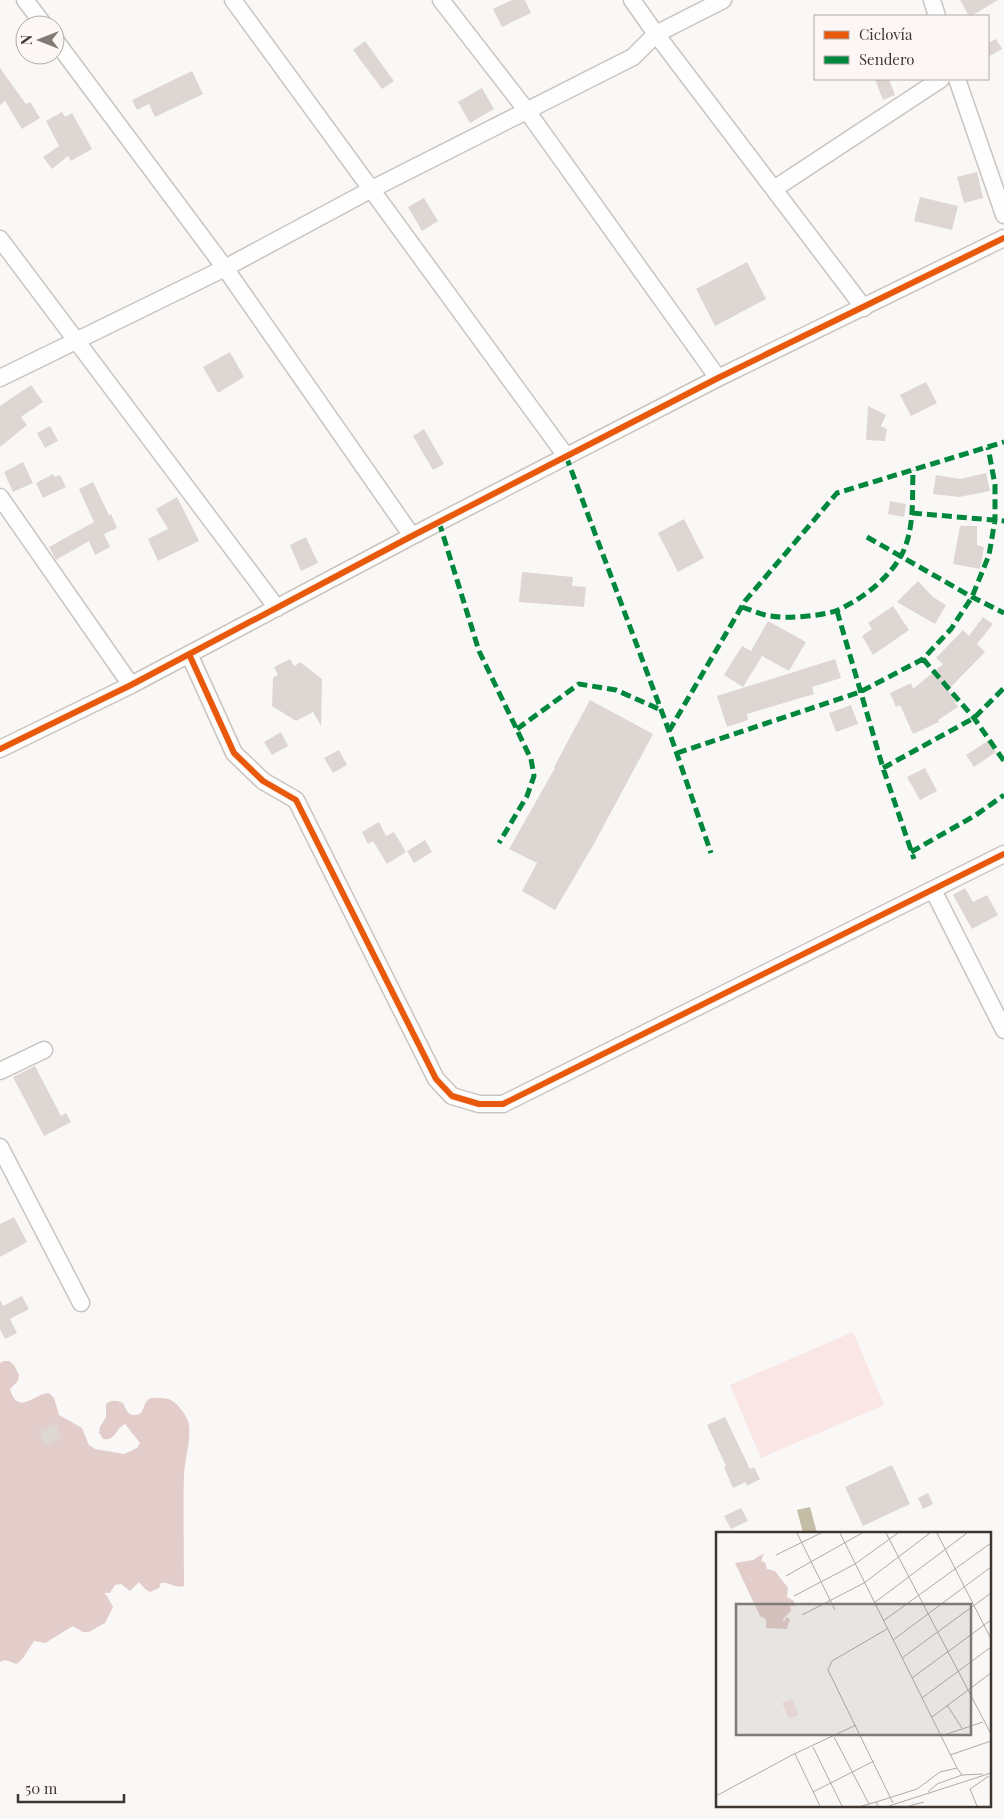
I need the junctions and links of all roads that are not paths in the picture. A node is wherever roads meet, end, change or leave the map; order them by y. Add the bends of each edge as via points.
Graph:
1 (25, 0) edge
2 (233, 0) edge
3 (441, 0) edge
4 (632, 0) edge
5 (723, 0) edge
6 (932, 0) edge
7 (36, 15) edge
8 (937, 15) edge
9 (656, 34) junction
10 (65, 53) edge
11 (939, 80) edge
12 (957, 80) edge
13 (526, 111) junction
14 (372, 189) junction
15 (774, 189) junction
16 (1004, 215) edge
17 (1004, 238) edge
18 (0, 239) edge
19 (225, 268) junction
20 (864, 308) junction
21 (76, 341) junction
22 (0, 378) edge
23 (718, 378) junction
24 (566, 456) junction
25 (0, 498) edge
26 (412, 536) junction
27 (276, 608) junction
28 (189, 654) junction
29 (131, 686) junction
30 (0, 749) edge
31 (1004, 854) edge
32 (933, 890) junction
33 (1004, 1030) edge
34 (44, 1050) dead end
35 (0, 1071) edge
36 (0, 1147) edge
37 (81, 1303) dead end

1 - 7 street
2 - 14 street
3 - 13 street
4 - 9 street
5 - 9 street
6 - 8 street
9 - 13 street via 633,57
9 - 15 street
10 - 19 street
11 - 15 street
12 - 16 street
13 - 14 street
13 - 23 street
14 - 19 street
14 - 24 street
15 - 20 street
17 - 20 street
18 - 21 street
19 - 21 street
19 - 26 street
20 - 23 street
21 - 22 street
21 - 27 street
23 - 24 street
24 - 26 street
25 - 29 street
26 - 27 street
27 - 28 street
28 - 29 street
28 - 32 street via 234,753 263,781 296,800 436,1079 452,1096 470,1102 503,1104
29 - 30 street
31 - 32 street
32 - 33 street
34 - 35 street
36 - 37 street

